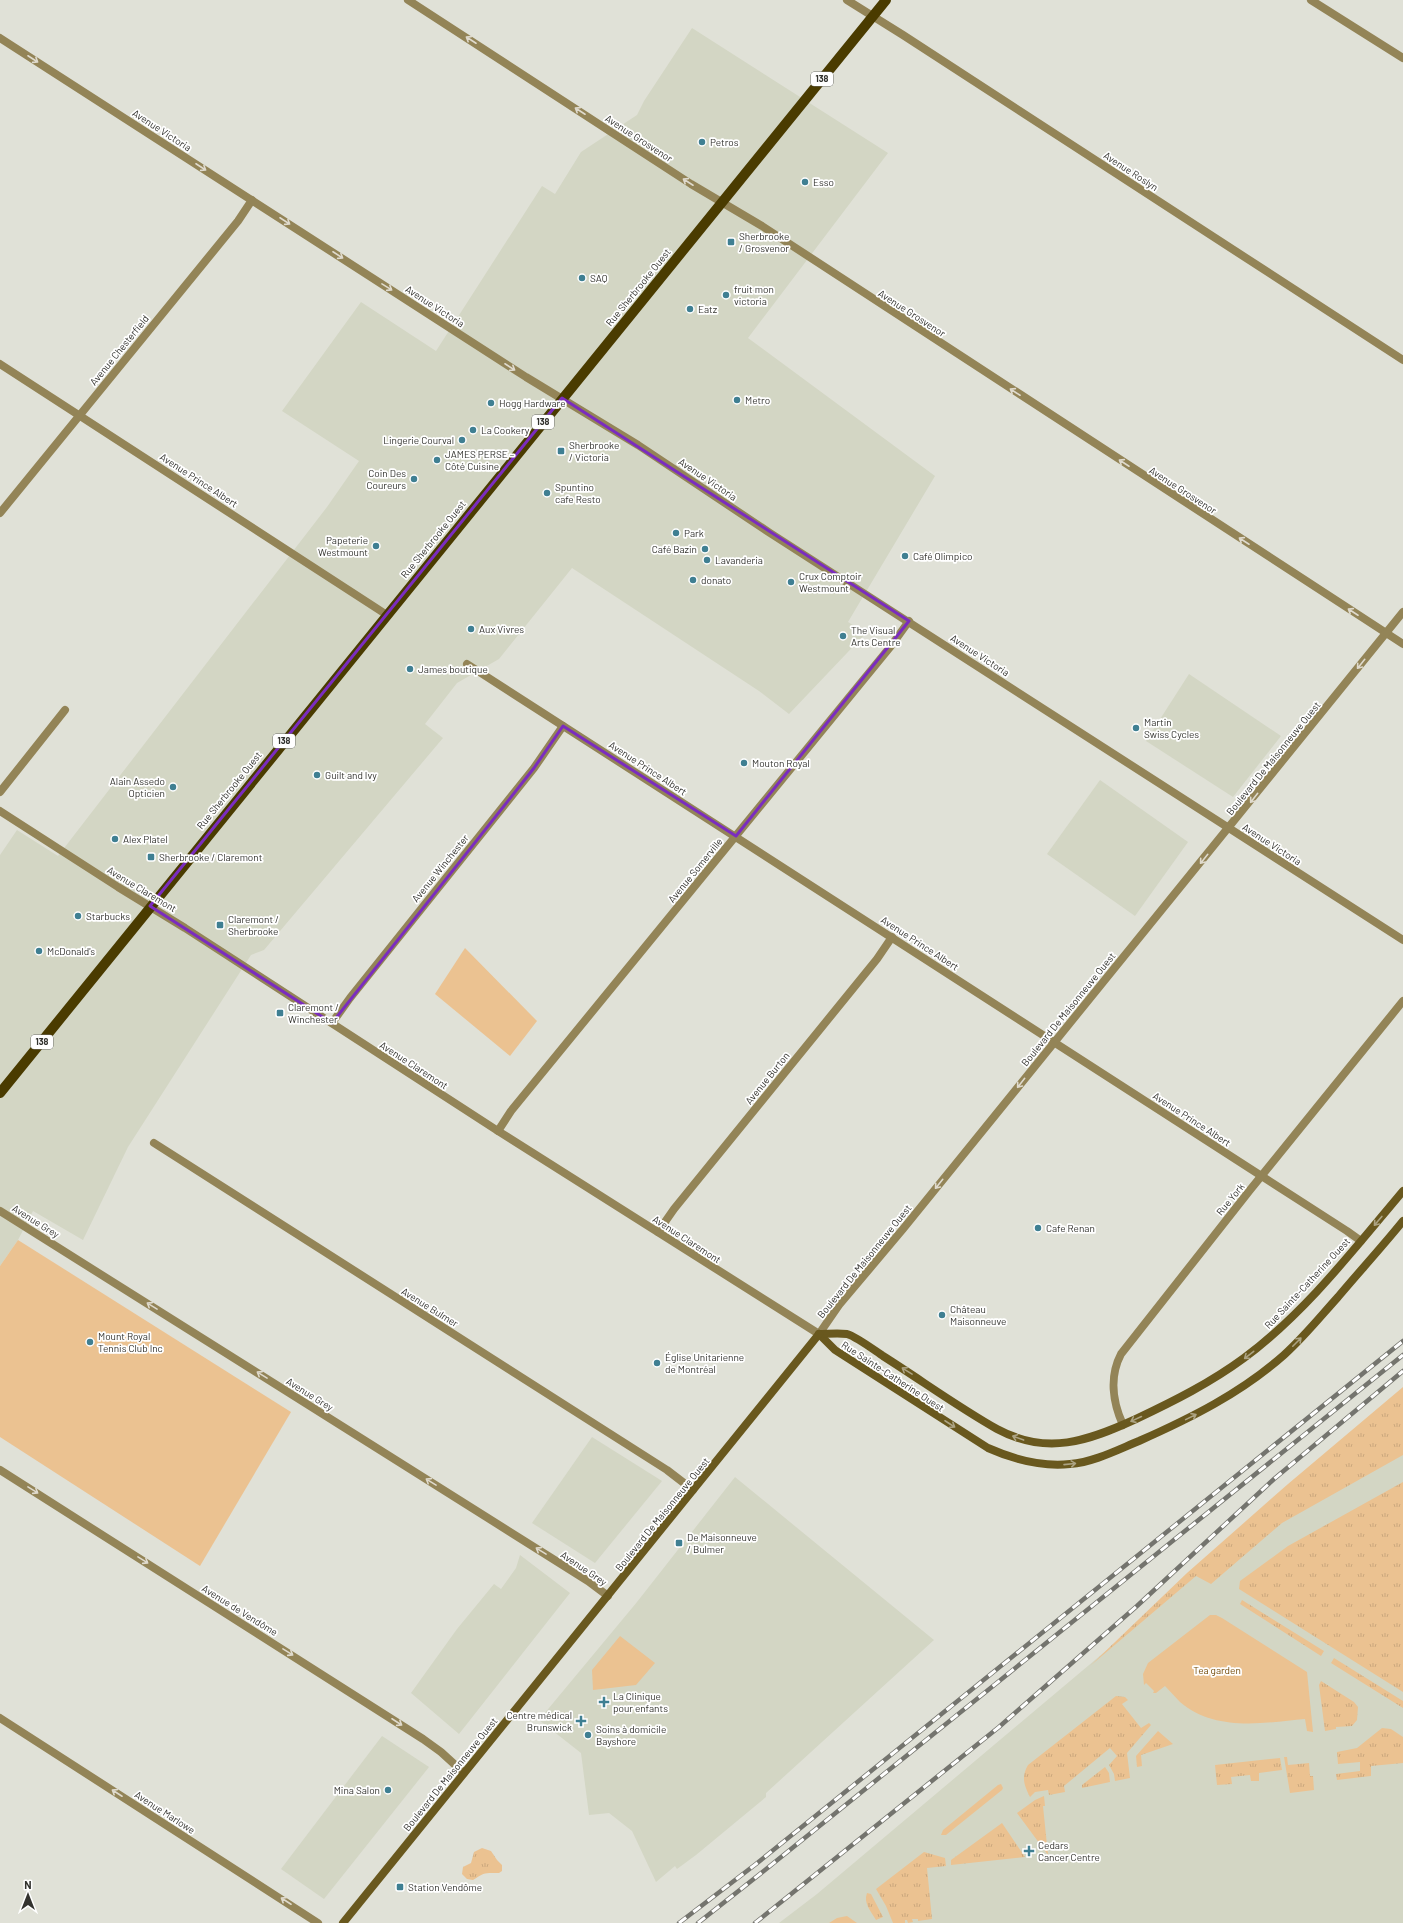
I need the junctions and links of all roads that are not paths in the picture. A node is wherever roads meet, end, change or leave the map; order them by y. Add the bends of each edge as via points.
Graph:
1 (408, 0) edge
2 (846, 0) edge
3 (886, 0) edge
4 (1311, 0) edge
5 (873, 16) junction
6 (0, 38) edge
7 (1403, 58) edge
8 (252, 200) junction
9 (722, 202) junction
10 (1403, 360) edge
11 (0, 364) edge
12 (562, 398) junction
13 (80, 415) junction
14 (0, 513) edge
15 (1403, 612) edge
16 (387, 615) junction
17 (909, 621) junction
18 (1386, 634) junction
19 (1403, 644) edge
20 (468, 664) dead end
21 (65, 710) dead end
22 (563, 726) junction
23 (0, 792) edge
24 (0, 811) edge
25 (1228, 829) junction
26 (736, 836) junction
27 (150, 906) junction
28 (892, 937) junction
29 (1403, 940) edge
30 (1403, 1001) edge
31 (332, 1023) junction
32 (1054, 1041) junction
33 (0, 1093) edge
34 (498, 1131) junction
35 (154, 1143) dead end
36 (1263, 1176) junction
37 (1403, 1192) edge
38 (0, 1210) edge
39 (1403, 1221) edge
40 (658, 1232) junction
41 (1361, 1241) junction
42 (818, 1334) junction
43 (1123, 1425) junction
44 (0, 1470) edge
45 (693, 1490) junction
46 (608, 1596) junction
47 (0, 1718) edge
48 (464, 1773) junction
49 (318, 1923) edge
50 (342, 1923) edge

9 -> 1 street, Avenue Grosvenor
2 - 5 street, Avenue Roslyn
3 - 5 main road, Rue Sherbrooke Ouest / 138
4 - 7 street
5 - 9 main road, Rue Sherbrooke Ouest / 138
5 - 10 street, Avenue Roslyn
6 -> 8 street, Avenue Victoria
8 -> 12 street, Avenue Victoria
8 - 13 street, Avenue Chesterfield via 241,217
9 - 12 main road, Rue Sherbrooke Ouest / 138
18 -> 9 street, Avenue Grosvenor
11 - 13 street, Avenue Prince Albert
12 - 16 main road, Rue Sherbrooke Ouest / 138
12 - 17 street, Avenue Victoria
13 - 14 street, Avenue Chesterfield
13 - 16 street, Avenue Prince Albert
15 - 18 street, Boulevard De Maisonneuve Ouest
16 - 27 main road, Rue Sherbrooke Ouest / 138
17 - 25 street, Avenue Victoria
17 - 26 street, Avenue Somerville
18 - 19 street, Avenue Grosvenor
18 -> 25 street, Boulevard De Maisonneuve Ouest
20 - 22 street, Avenue Prince Albert
21 - 23 street
22 - 26 street, Avenue Prince Albert
22 - 31 street, Avenue Winchester via 534,768
24 - 27 street, Avenue Claremont
25 - 29 street, Avenue Victoria
25 -> 32 street, Boulevard De Maisonneuve Ouest
26 - 28 street, Avenue Prince Albert
26 - 34 street, Avenue Somerville via 511,1111
27 - 31 street, Avenue Claremont
27 - 33 main road, Rue Sherbrooke Ouest / 138
28 - 32 street, Avenue Prince Albert
28 - 40 street, Avenue Burton
30 - 36 street, Rue York
31 - 34 street, Avenue Claremont
32 - 36 street, Avenue Prince Albert
32 -> 42 street, Boulevard De Maisonneuve Ouest
34 - 40 street, Avenue Claremont
35 - 45 street, Avenue Bulmer via 667,1470
36 - 41 street, Avenue Prince Albert
36 - 43 street, Rue York via 1121,1354 1114,1374 1115,1403
37 -> 41 main road, Rue Sainte-Catherine Ouest
46 -> 38 street, Avenue Grey
42 -> 39 main road, Rue Sainte-Catherine Ouest via 835,1350 988,1448 1036,1464 1082,1462 1117,1450 1198,1414 1260,1374 1285,1354 1306,1332
40 - 42 street, Avenue Claremont
41 -> 43 main road, Rue Sainte-Catherine Ouest via 1302,1305 1267,1340 1244,1358 1190,1392
43 -> 42 main road, Rue Sainte-Catherine Ouest via 1076,1441 1054,1444 1028,1441 988,1423 848,1334
42 - 45 main road, Boulevard De Maisonneuve Ouest
44 -> 48 street, Avenue de Vendôme via 423,1738
45 - 46 main road, Boulevard De Maisonneuve Ouest
46 - 48 main road, Boulevard De Maisonneuve Ouest
49 -> 47 street, Avenue Marlowe
48 - 50 main road, Boulevard De Maisonneuve Ouest

